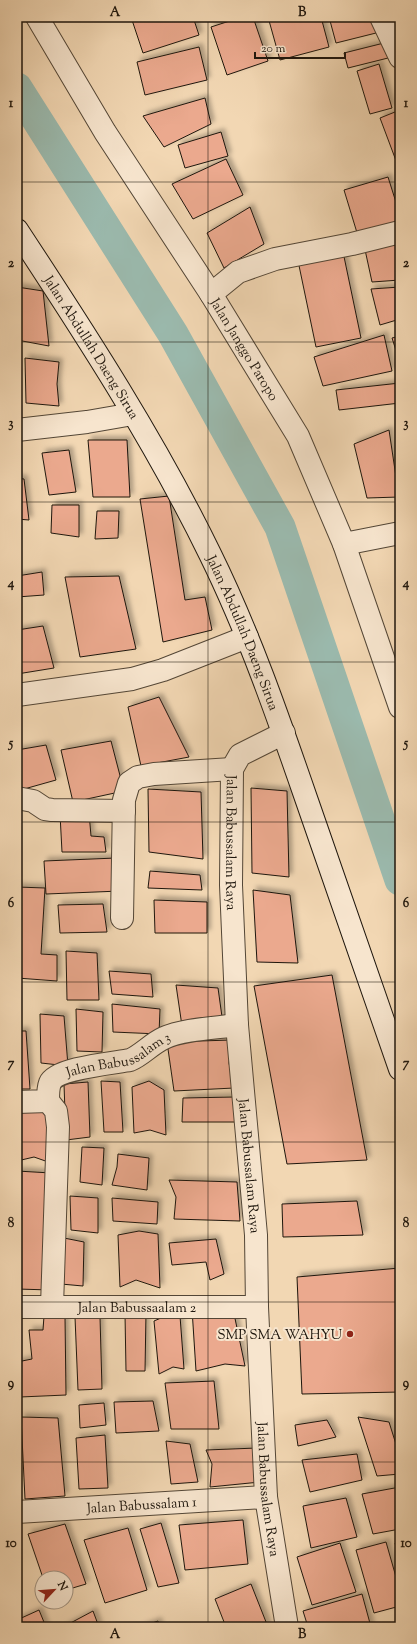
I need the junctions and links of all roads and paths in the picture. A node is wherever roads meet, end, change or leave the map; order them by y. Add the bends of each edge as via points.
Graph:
1 (37, 17) edge
2 (380, 17) edge
3 (400, 57) edge
4 (17, 230) edge
5 (400, 232) edge
6 (211, 294) junction
7 (133, 414) junction
8 (17, 430) edge
9 (400, 533) edge
10 (344, 544) junction
11 (247, 637) junction
12 (17, 695) edge
13 (400, 707) edge
14 (284, 733) junction
15 (232, 769) junction
16 (17, 798) edge
17 (124, 811) junction
18 (122, 918) dead end
19 (237, 1026) junction
20 (400, 1069) edge
21 (48, 1101) junction
22 (17, 1102) edge
23 (52, 1306) junction
24 (17, 1307) edge
25 (257, 1307) junction
26 (266, 1497) junction
27 (17, 1512) edge
28 (287, 1627) edge

1 - 6 street, Jalan Janggo Paropo via 105,132
2 - 3 street
4 - 7 street, Jalan Abdullah Daeng Sirua via 109,372
5 - 6 street via 275,259 238,272
6 - 10 street, Jalan Janggo Paropo via 298,436
7 - 8 street
7 - 11 street, Jalan Abdullah Daeng Sirua via 210,554
9 - 10 street
10 - 13 street, Jalan Janggo Paropo
11 - 12 street via 163,670 132,679
11 - 14 street, Jalan Abdullah Daeng Sirua
14 - 15 street, Jalan Babussalam Raya via 240,755
14 - 20 street, Jalan Abdullah Daeng Sirua
15 - 17 street via 138,777 129,783
15 - 19 street, Jalan Babussalam Raya via 231,885
16 - 17 street via 33,801 45,809 52,810
17 - 18 street
19 - 21 street, Jalan Babussalam 3 via 172,1034 130,1060 99,1064 61,1074 50,1083
19 - 25 street, Jalan Babussalam Raya via 256,1235
21 - 22 street
21 - 23 street via 56,1111 58,1126
23 - 24 street, Jalan Babussaalam 2
23 - 25 street, Jalan Babussaalam 2
25 - 26 street, Jalan Babussalam Raya
26 - 27 street, Jalan Babussalam 1
26 - 28 street, Jalan Babussalam Raya

